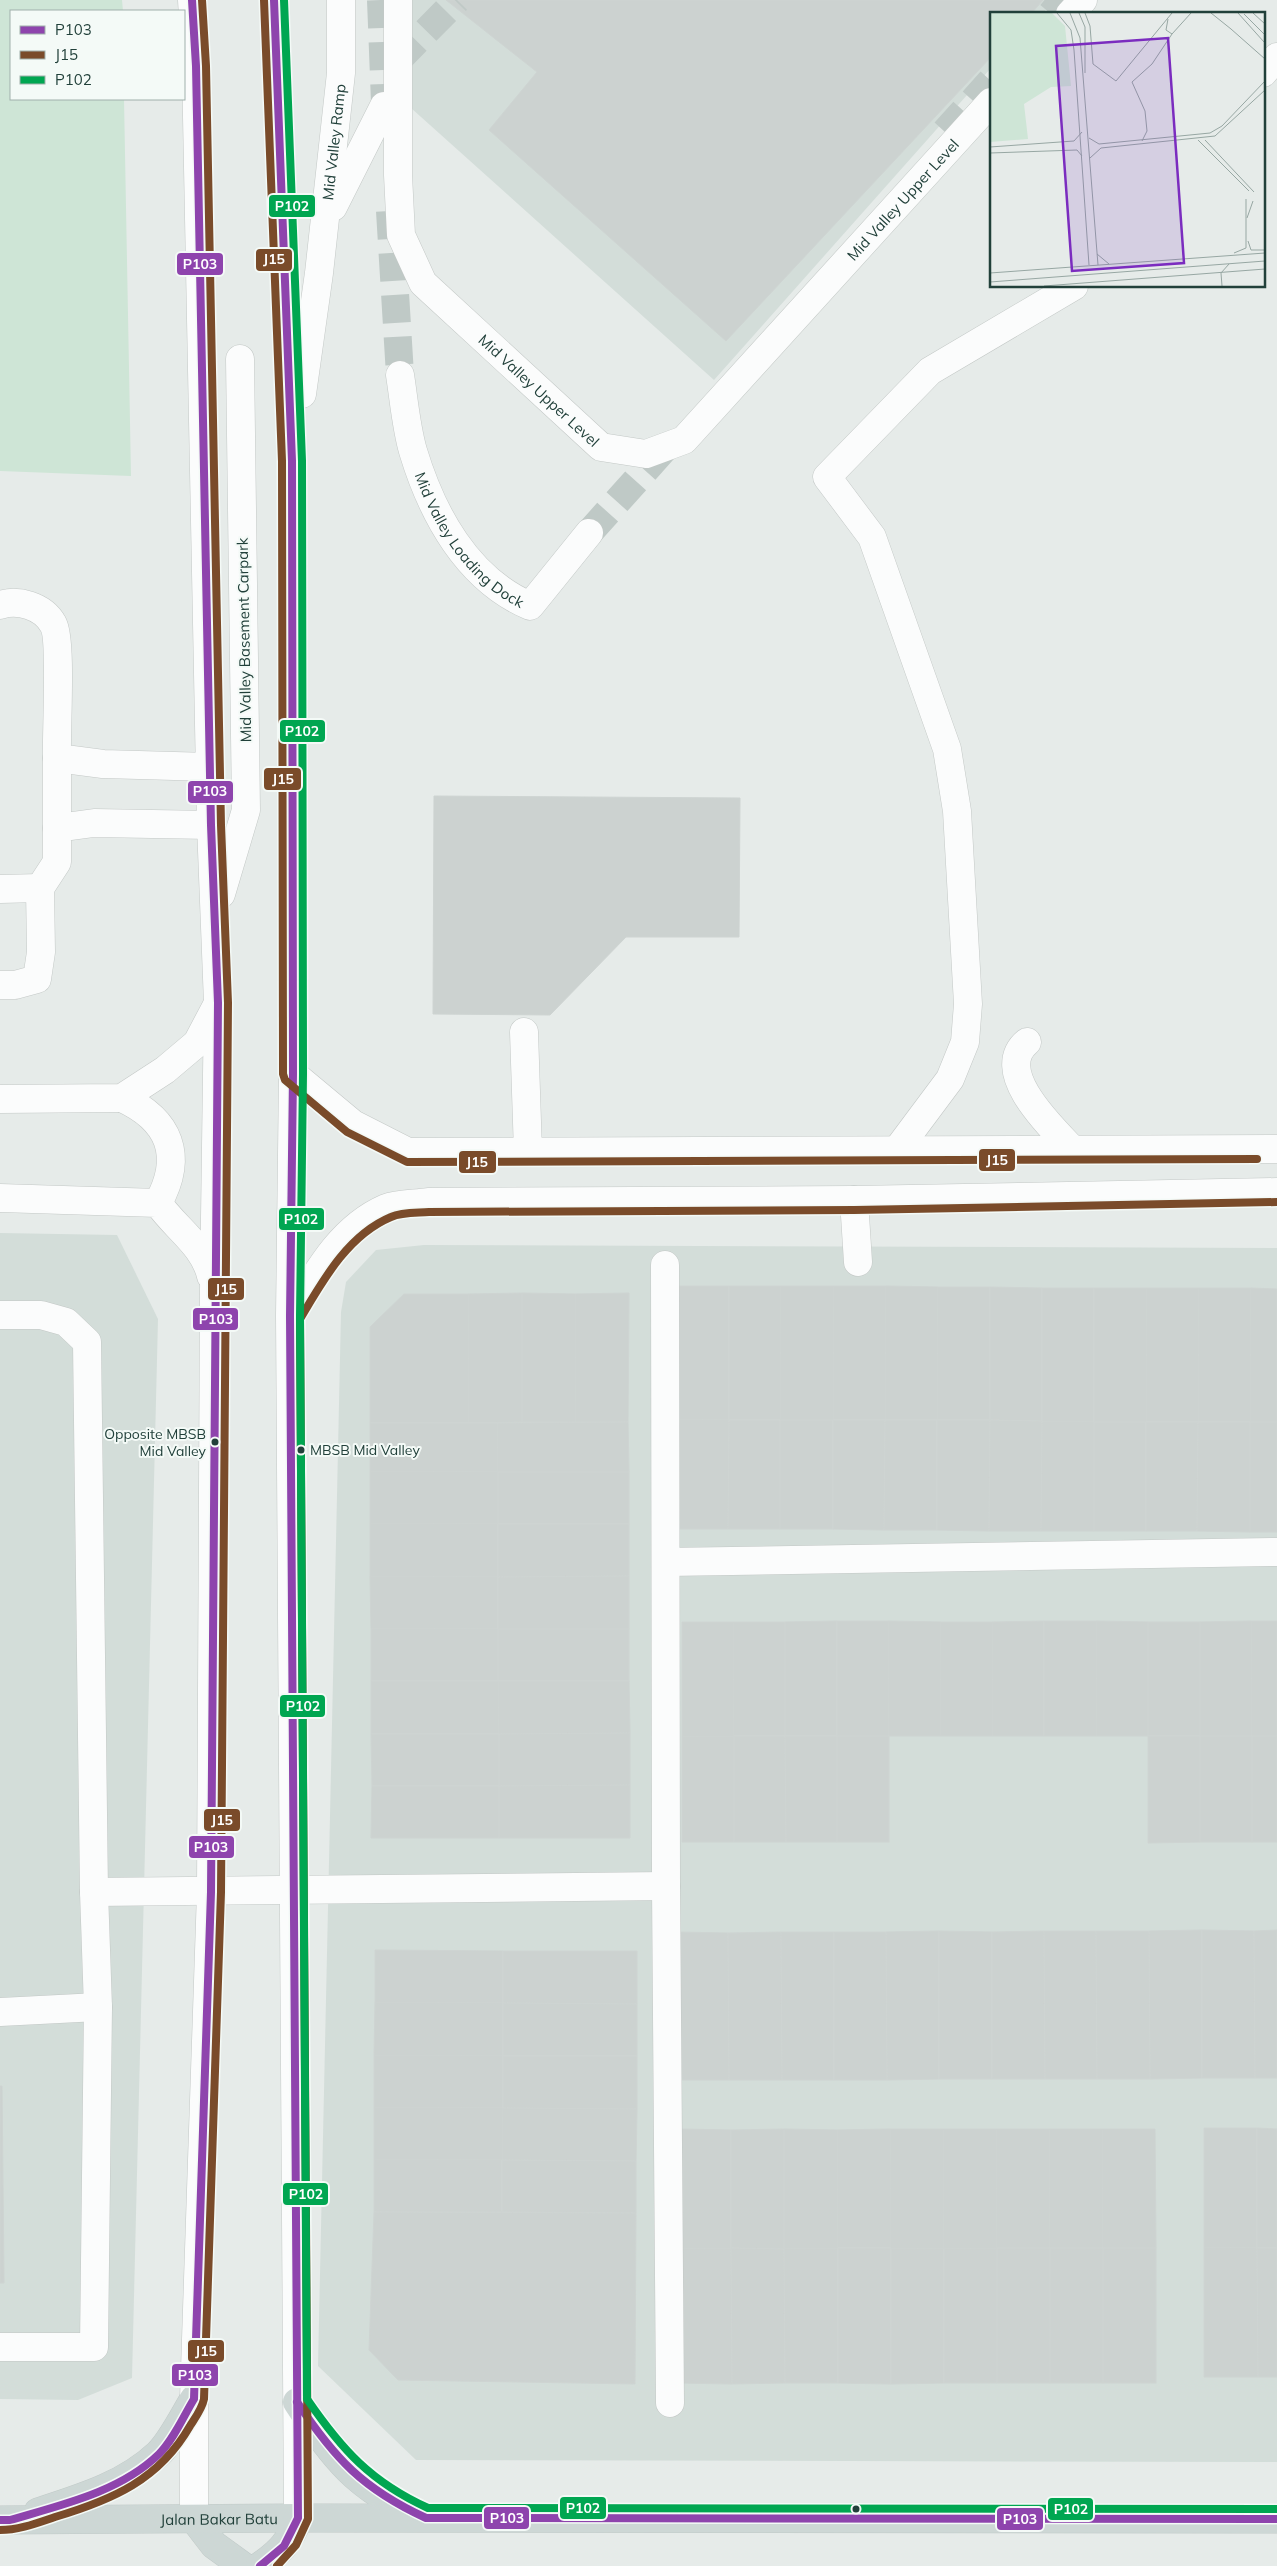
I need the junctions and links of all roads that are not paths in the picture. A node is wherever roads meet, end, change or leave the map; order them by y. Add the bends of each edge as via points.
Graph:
1 (192, 0) edge
2 (274, 0) edge
3 (340, 0) edge
4 (398, 0) edge
5 (1083, 0) edge
6 (1072, 12) edge
7 (1277, 57) edge
8 (1264, 72) edge
9 (990, 103) edge
10 (384, 106) tunnel mouth
11 (325, 222) junction
12 (1071, 288) edge
13 (240, 359) dead end
14 (400, 375) tunnel mouth
15 (292, 461) junction
16 (589, 533) tunnel mouth
17 (0, 605) edge
18 (57, 758) junction
19 (210, 767) junction
20 (211, 824) junction
21 (57, 828) junction
22 (40, 888) junction
23 (0, 889) edge
24 (215, 916) junction
25 (0, 985) edge
26 (218, 1002) junction
27 (524, 1032) dead end
28 (1026, 1042) dead end
29 (293, 1074) junction
30 (122, 1098) junction
31 (0, 1099) edge
32 (1072, 1149) junction
33 (1277, 1149) edge
34 (897, 1150) junction
35 (528, 1152) junction
36 (1277, 1192) edge
37 (0, 1198) edge
38 (854, 1200) junction
39 (158, 1203) junction
40 (858, 1262) dead end
41 (666, 1265) dead end
42 (214, 1290) junction
43 (0, 1315) edge
44 (290, 1316) junction
45 (1277, 1552) edge
46 (666, 1562) junction
47 (666, 1886) junction
48 (292, 1890) junction
49 (94, 1892) junction
50 (211, 1892) junction
51 (98, 2007) junction
52 (0, 2012) edge
53 (0, 2347) edge
54 (194, 2399) junction
55 (297, 2402) junction
56 (670, 2403) dead end
57 (298, 2518) junction
58 (426, 2518) junction
59 (194, 2519) junction
60 (5, 2520) edge
61 (1277, 2520) edge
62 (243, 2566) edge
63 (260, 2566) edge

1 - 19 street via 197,95
2 - 15 street
3 - 11 street, Mid Valley Ramp via 341,73
4 - 9 street, Mid Valley Upper Level via 401,235 423,283 601,447 646,454 684,440
5 - 6 street
7 - 8 street
10 - 11 street
11 - 15 street, Mid Valley Ramp
12 - 34 street via 930,371 827,477 872,536 947,749 957,811 968,1004 965,1042 950,1079
13 - 24 street, Mid Valley Basement Carpark via 246,810
14 - 16 street, Mid Valley Loading Dock via 413,450 442,524 482,576 512,598 530,606
15 - 29 street
17 - 18 street via 12,601 42,610 54,625 58,654
18 - 19 street via 102,764
18 - 21 street
19 - 20 street
20 - 21 street via 94,823
20 - 24 street
21 - 22 street via 57,862
22 - 23 street
22 - 25 street via 41,952 37,979
24 - 26 street
26 - 30 street via 197,1043 165,1070
26 - 42 street
27 - 35 street
28 - 32 street via 1016,1058 1017,1073 1034,1107
29 - 35 street via 353,1124 408,1152
29 - 44 street
30 - 31 street
30 - 39 street via 158,1122 168,1140 172,1162 168,1184
32 - 33 street
32 - 34 street
34 - 35 street
36 - 38 street
37 - 39 street
38 - 40 street
38 - 44 street via 428,1202 387,1208 350,1232 324,1260
39 - 42 street via 166,1216 193,1241 208,1265
41 - 46 street
42 - 50 street
43 - 49 street via 41,1315 66,1322 86,1342
44 - 48 street
45 - 46 street
46 - 47 street
47 - 48 street
47 - 56 street
48 - 50 street
48 - 55 street
49 - 50 street
49 - 51 street
50 - 54 street
51 - 52 street
51 - 53 street via 94,2347
54 - 59 street
54 - 60 main road via 160,2453 131,2475 98,2492
55 - 57 street
55 - 58 main road via 323,2442 347,2470 372,2491
57 - 58 main road, Jalan Bakar Batu
57 - 59 main road, Jalan Bakar Batu
57 - 63 main road via 294,2533 280,2552
58 - 61 main road, Jalan Bakar Batu
59 - 60 main road, Jalan Bakar Batu
59 - 62 main road via 214,2545

